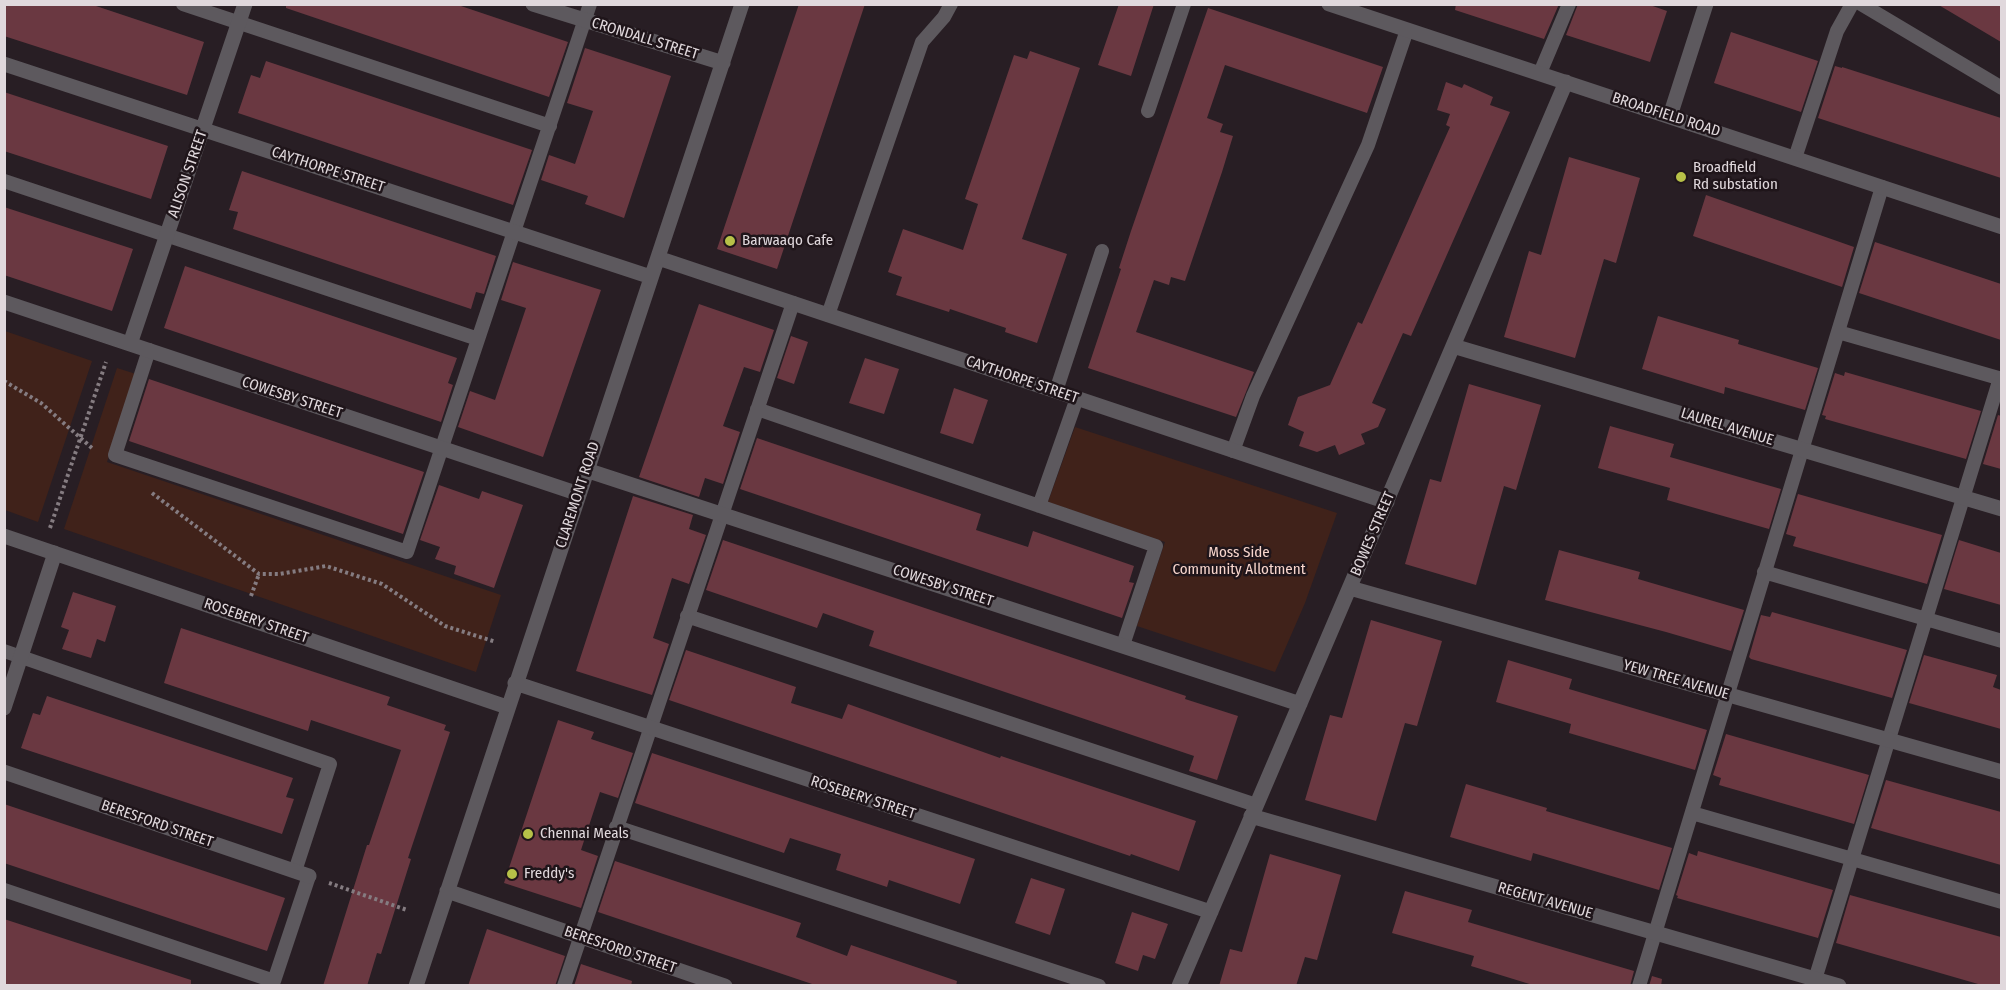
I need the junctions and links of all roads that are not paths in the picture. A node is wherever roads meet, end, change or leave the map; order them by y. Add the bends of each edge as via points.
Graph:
1 (183, 4) edge
2 (245, 4) edge
3 (533, 4) edge
4 (590, 4) edge
5 (742, 4) edge
6 (951, 4) edge
7 (1184, 4) edge
8 (1329, 4) edge
9 (1569, 4) edge
10 (1706, 4) edge
11 (1852, 4) edge
12 (1861, 4) edge
13 (585, 21) junction
14 (239, 23) junction
15 (1407, 30) junction
16 (723, 63) junction
17 (4, 64) edge
18 (1540, 73) junction
19 (1566, 82) junction
20 (2001, 88) edge
21 (1148, 111) dead end
22 (1670, 116) junction
23 (550, 126) junction
24 (203, 130) junction
25 (1795, 158) junction
26 (4, 181) edge
27 (1882, 187) junction
28 (2001, 226) edge
29 (514, 231) junction
30 (167, 235) junction
31 (1102, 251) dead end
32 (658, 258) junction
33 (651, 277) junction
34 (4, 302) edge
35 (793, 303) junction
36 (828, 315) junction
37 (1838, 332) junction
38 (478, 339) junction
39 (130, 344) junction
40 (1453, 346) junction
41 (149, 350) junction
42 (2000, 379) edge
43 (1056, 391) junction
44 (1077, 398) junction
45 (757, 409) junction
46 (442, 448) junction
47 (1801, 449) junction
48 (1233, 451) junction
49 (586, 470) junction
50 (579, 494) junction
51 (1963, 497) junction
52 (1387, 502) junction
53 (1039, 506) junction
54 (2001, 508) edge
55 (722, 514) junction
56 (4, 536) edge
57 (49, 551) junction
58 (1764, 572) junction
59 (1350, 588) junction
60 (687, 616) junction
61 (1925, 619) junction
62 (2001, 641) edge
63 (1123, 645) junction
64 (4, 651) edge
65 (21, 657) junction
66 (515, 683) junction
67 (1727, 694) junction
68 (1300, 704) junction
69 (507, 707) junction
70 (4, 708) edge
71 (651, 728) junction
72 (1888, 740) junction
73 (4, 772) edge
74 (2001, 772) edge
75 (1254, 810) junction
76 (1692, 813) junction
77 (616, 826) junction
78 (1852, 859) junction
79 (302, 874) junction
80 (4, 890) edge
81 (447, 891) junction
82 (2001, 902) edge
83 (1211, 912) junction
84 (1655, 932) junction
85 (581, 937) junction
86 (1814, 982) edge
87 (416, 986) edge
88 (564, 986) edge
89 (725, 986) edge
90 (1099, 986) edge
91 (1179, 986) edge
92 (1639, 986) edge
93 (1839, 986) edge

1 - 14 lane
2 - 14 street, ALISON STREET
3 - 13 street, CRONDALL STREET
4 - 13 lane
5 - 16 street, CLAREMONT ROAD
6 - 36 lane via 922,42
7 - 21 lane
8 - 15 street, BROADFIELD ROAD
9 - 18 lane
10 - 22 street
11 - 25 lane via 1837,31
12 - 20 lane
13 - 16 street, CRONDALL STREET
13 - 23 lane
14 - 23 lane
14 - 24 street, ALISON STREET
15 - 18 street, BROADFIELD ROAD
15 - 48 lane via 1368,144 1253,396
16 - 32 street, CLAREMONT ROAD
17 - 24 street, CAYTHORPE STREET
18 - 19 street, BROADFIELD ROAD
19 - 22 street, BROADFIELD ROAD
19 - 40 street, BOWES STREET
22 - 25 street, BROADFIELD ROAD
23 - 29 lane
24 - 29 street, CAYTHORPE STREET
24 - 30 street, ALISON STREET
25 - 27 street, BROADFIELD ROAD
26 - 30 lane
27 - 28 street, BROADFIELD ROAD
27 - 37 lane
29 - 33 street, CAYTHORPE STREET
29 - 38 lane
30 - 38 lane
30 - 39 street, ALISON STREET
31 - 43 lane
32 - 33 street, CLAREMONT ROAD
32 - 35 street, CAYTHORPE STREET
33 - 49 street, CLAREMONT ROAD
34 - 39 street, COWESBY STREET
35 - 36 street, CAYTHORPE STREET
35 - 45 lane
36 - 43 street, CAYTHORPE STREET
37 - 42 lane
37 - 47 lane
38 - 46 lane
39 - 41 street, COWESBY STREET
40 - 47 street, LAUREL AVENUE
40 - 52 street, BOWES STREET
41 - 46 street, COWESBY STREET
41 - 46 lane via 115,455 126,459 407,552
42 - 51 lane
43 - 44 street, CAYTHORPE STREET
44 - 48 street, CAYTHORPE STREET
44 - 53 lane
45 - 53 lane
45 - 55 lane
46 - 50 street, COWESBY STREET
47 - 51 street, LAUREL AVENUE
47 - 58 lane
48 - 52 street, CAYTHORPE STREET
49 - 50 street, CLAREMONT ROAD
49 - 55 street, COWESBY STREET
50 - 66 street, CLAREMONT ROAD
51 - 54 street, LAUREL AVENUE
51 - 61 lane
52 - 59 street, BOWES STREET
53 - 63 lane via 1156,546
55 - 60 lane
55 - 63 street, COWESBY STREET
56 - 57 street, ROSEBERY STREET
57 - 65 street
57 - 69 street, ROSEBERY STREET
58 - 61 lane
58 - 67 lane
59 - 67 street, YEW TREE AVENUE
59 - 68 street, BOWES STREET
60 - 71 lane
60 - 75 lane
61 - 62 lane
61 - 72 lane
63 - 68 street, COWESBY STREET
64 - 65 lane
65 - 70 street
65 - 79 lane via 330,764
66 - 69 street, CLAREMONT ROAD
66 - 71 street, ROSEBERY STREET
67 - 72 street, YEW TREE AVENUE
67 - 76 lane
68 - 75 street, BOWES STREET
69 - 81 street, CLAREMONT ROAD
71 - 77 lane
71 - 83 street, ROSEBERY STREET
72 - 74 street, YEW TREE AVENUE
72 - 78 lane
73 - 79 street, BERESFORD STREET
75 - 83 street, BOWES STREET
75 - 84 street, REGENT AVENUE
76 - 78 lane
76 - 84 lane
77 - 85 lane
77 - 90 lane
78 - 82 lane
78 - 86 lane
79 - 80 lane via 274,981
81 - 85 street, BERESFORD STREET
81 - 87 street, CLAREMONT ROAD
83 - 91 street, BOWES STREET
84 - 86 street, REGENT AVENUE
84 - 92 lane
85 - 88 lane
85 - 89 street, BERESFORD STREET
86 - 93 street, REGENT AVENUE

